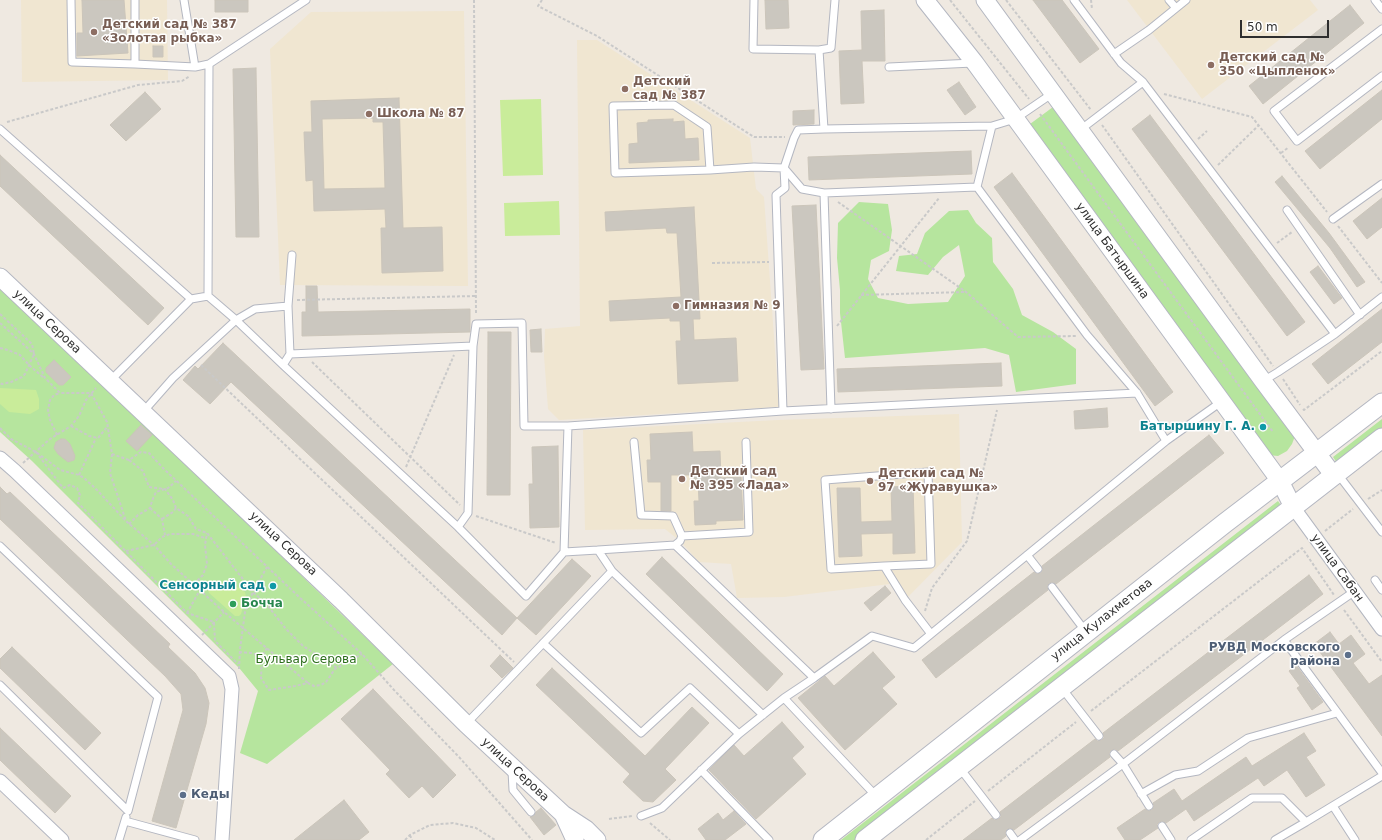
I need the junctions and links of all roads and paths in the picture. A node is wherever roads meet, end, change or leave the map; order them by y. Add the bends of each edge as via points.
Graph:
1 (71, 0) edge
2 (135, 0) edge
3 (184, 0) edge
4 (306, 0) edge
5 (474, 0) edge
6 (542, 0) edge
7 (754, 0) edge
8 (835, 0) edge
9 (924, 0) edge
10 (950, 0) edge
11 (986, 0) edge
12 (1006, 0) edge
13 (1074, 0) edge
14 (1169, 0) edge
15 (1186, 0) edge
16 (1375, 0) edge
17 (1176, 8) junction
18 (1382, 9) edge
19 (1382, 29) edge
20 (819, 50) junction
21 (1114, 54) junction
22 (975, 63) junction
23 (135, 64) junction
24 (209, 64) junction
25 (195, 66) junction
26 (889, 67) dead end
27 (1382, 76) edge
28 (1143, 82) junction
29 (1149, 90) junction
30 (1053, 93) junction
31 (1034, 106) junction
32 (1097, 118) junction
33 (1015, 119) junction
34 (0, 124) edge
35 (1259, 125) junction
36 (992, 126) junction
37 (0, 129) edge
38 (824, 129) junction
39 (1080, 130) junction
40 (1207, 131) dead end
41 (794, 138) junction
42 (1192, 145) junction
43 (784, 168) junction
44 (710, 170) junction
45 (1211, 172) junction
46 (1382, 184) edge
47 (977, 187) junction
48 (947, 188) junction
49 (824, 193) junction
50 (1286, 210) dead end
51 (1333, 219) junction
52 (1299, 227) junction
53 (900, 246) junction
54 (1270, 248) junction
55 (292, 255) dead end
56 (778, 261) junction
57 (712, 263) dead end
58 (0, 277) edge
59 (1382, 283) edge
60 (966, 292) junction
61 (861, 295) junction
62 (208, 296) junction
63 (476, 296) junction
64 (1382, 298) edge
65 (191, 299) junction
66 (288, 303) junction
67 (0, 314) edge
68 (1360, 315) junction
69 (236, 320) junction
70 (0, 323) edge
71 (476, 324) junction
72 (1335, 334) junction
73 (1087, 335) junction
74 (829, 338) junction
75 (457, 346) junction
76 (473, 346) junction
77 (0, 348) edge
78 (1382, 351) edge
79 (302, 353) junction
80 (34, 354) junction
81 (290, 354) junction
82 (194, 359) junction
83 (29, 365) junction
84 (283, 365) junction
85 (1278, 372) junction
86 (45, 378) junction
87 (1263, 381) junction
88 (0, 383) edge
89 (103, 385) junction
90 (60, 393) junction
91 (91, 393) junction
92 (1137, 393) junction
93 (1000, 401) junction
94 (1221, 402) junction
95 (1382, 403) edge
96 (830, 409) junction
97 (783, 411) junction
98 (143, 412) junction
99 (71, 426) junction
100 (108, 426) junction
101 (568, 426) junction
102 (0, 428) edge
103 (1273, 432) dead end
104 (57, 435) junction
105 (96, 438) junction
106 (1381, 439) edge
107 (1166, 441) junction
108 (634, 442) dead end
109 (746, 442) dead end
110 (36, 452) junction
111 (1317, 453) junction
112 (112, 454) junction
113 (0, 458) edge
114 (410, 458) junction
115 (129, 460) junction
116 (15, 471) junction
117 (1335, 474) junction
118 (79, 475) junction
119 (402, 476) junction
120 (176, 480) junction
121 (1280, 481) junction
122 (165, 489) junction
123 (1382, 490) edge
124 (1364, 493) dead end
125 (1368, 498) junction
126 (1360, 504) junction
127 (1292, 507) junction
128 (150, 508) junction
129 (176, 508) junction
130 (468, 513) junction
131 (162, 519) junction
132 (126, 521) junction
133 (129, 524) junction
134 (458, 527) junction
135 (1382, 532) edge
136 (206, 533) junction
137 (1322, 533) dead end
138 (165, 535) junction
139 (682, 536) junction
140 (205, 538) junction
141 (154, 545) junction
142 (675, 545) junction
143 (0, 546) edge
144 (1302, 548) dead end
145 (564, 549) junction
146 (598, 550) junction
147 (126, 551) junction
148 (1027, 555) junction
149 (884, 566) junction
150 (268, 567) junction
151 (1038, 569) dead end
152 (612, 571) junction
153 (1375, 580) dead end
154 (193, 583) junction
155 (1052, 587) dead end
156 (200, 590) junction
157 (1382, 590) edge
158 (1355, 591) junction
159 (252, 592) junction
160 (224, 612) junction
161 (187, 613) junction
162 (214, 622) junction
163 (922, 622) junction
164 (242, 627) junction
165 (1382, 629) edge
166 (1086, 632) junction
167 (931, 634) junction
168 (1284, 640) junction
169 (195, 642) junction
170 (543, 643) junction
171 (267, 648) junction
172 (239, 652) junction
173 (362, 654) junction
174 (262, 656) junction
175 (511, 660) dead end
176 (238, 664) junction
177 (337, 668) junction
178 (239, 670) dead end
179 (814, 678) junction
180 (308, 683) junction
181 (0, 685) edge
182 (1061, 687) junction
183 (784, 698) junction
184 (1337, 712) junction
185 (763, 715) junction
186 (1084, 716) junction
187 (466, 724) junction
188 (739, 734) junction
189 (1099, 736) dead end
190 (1114, 754) dead end
191 (1123, 764) junction
192 (512, 766) junction
193 (959, 767) junction
194 (701, 770) junction
195 (1382, 775) edge
196 (0, 781) edge
197 (1141, 794) junction
198 (981, 796) junction
199 (877, 797) junction
200 (1149, 806) dead end
201 (1333, 806) junction
202 (128, 811) junction
203 (531, 812) dead end
204 (563, 814) junction
205 (996, 815) dead end
206 (641, 816) junction
207 (609, 819) dead end
208 (125, 821) junction
209 (1306, 822) junction
210 (1162, 826) dead end
211 (1010, 833) dead end
212 (410, 835) junction
213 (62, 840) edge
214 (119, 840) edge
215 (195, 840) edge
216 (222, 840) edge
217 (405, 840) edge
218 (412, 840) edge
219 (495, 840) edge
220 (532, 840) edge
221 (575, 840) edge
222 (597, 840) edge
223 (670, 840) edge
224 (770, 840) edge
225 (823, 840) edge
226 (865, 840) edge
227 (926, 840) edge
228 (1015, 840) edge
229 (1020, 840) edge
230 (1171, 840) edge
231 (1191, 840) edge
232 (1274, 840) edge
233 (1355, 840) edge

1 - 23 lane via 72,62
2 - 23 lane
3 - 25 lane
4 - 24 lane
5 - 63 path
6 - 41 path via 538,6 597,36 754,137
7 - 20 lane via 753,49
8 - 20 lane via 831,48
9 - 22 street, улица Батыршина
10 - 31 path
11 - 30 street
12 - 32 path
13 - 21 lane
14 - 17 lane
15 - 17 lane
16 - 18 lane
17 - 21 lane
19 - 27 lane via 1274,111 1296,141
20 - 38 lane
21 - 28 lane
22 - 26 lane
22 - 33 street, улица Батыршина
23 - 25 lane
24 - 25 lane
24 - 34 path via 182,81 138,85
24 - 62 lane
28 - 29 lane
28 - 32 lane
29 - 35 path via 1252,117
29 - 42 lane
30 - 31 lane
30 - 39 street
31 - 33 lane
31 - 103 path
32 - 39 lane
32 - 85 path
33 - 36 lane
33 - 94 street, улица Батыршина
35 - 45 path
35 - 51 path
36 - 38 lane
36 - 47 lane
37 - 65 lane
38 - 41 lane via 798,130
39 - 87 street
40 - 42 path
41 - 43 lane
42 - 45 lane
43 - 44 lane
43 - 49 lane via 802,189
43 - 56 lane via 785,188 776,195
44 - 44 lane via 615,173 613,106 674,105 707,127
45 - 54 lane
46 - 51 lane
47 - 48 lane
47 - 73 lane
48 - 49 lane
48 - 53 path
49 - 53 path
49 - 74 lane
50 - 52 lane
51 - 59 path
52 - 54 path
52 - 68 lane
53 - 60 path
53 - 61 path
54 - 72 lane
55 - 66 lane
56 - 57 path
56 - 97 lane
58 - 89 street, улица Серова
60 - 61 path
60 - 73 path via 1018,337
61 - 74 path
62 - 65 lane
62 - 69 lane
63 - 66 path
63 - 71 path
64 - 68 lane
65 - 89 lane
66 - 69 lane via 255,309
66 - 81 lane
67 - 80 path via 32,344
68 - 72 lane
69 - 82 lane
69 - 84 lane
70 - 80 path
71 - 76 lane
71 - 101 lane via 522,323 524,426
72 - 85 lane
73 - 92 lane
74 - 96 lane
75 - 76 lane
75 - 79 lane
75 - 114 path
76 - 130 lane
77 - 83 path via 20,355
78 - 85 path via 1304,410
79 - 81 lane
79 - 114 path
80 - 83 path
80 - 86 path
81 - 84 lane
82 - 98 lane
82 - 175 path
83 - 86 path
83 - 88 path via 22,377
84 - 119 lane
85 - 87 lane
86 - 90 path
87 - 111 street
89 - 91 path
89 - 98 street, улица Серова
90 - 91 path
90 - 104 path via 50,400 48,410
91 - 99 path
91 - 100 path
92 - 93 lane
92 - 107 lane
93 - 96 lane
93 - 163 path via 967,541 932,588
94 - 107 lane
94 - 121 street, улица Батыршина
95 - 111 main road, улица Кулахметова
96 - 97 lane
97 - 101 lane
98 - 187 street, улица Серова via 341,600
99 - 104 path
99 - 105 path
100 - 105 path
100 - 112 path
101 - 145 lane
102 - 110 path via 11,439
104 - 110 path
105 - 118 path
106 - 117 main road
107 - 148 lane
108 - 139 lane via 641,515 673,516
109 - 139 lane via 749,532
110 - 116 path
110 - 118 path via 60,470
110 - 147 path via 62,488 70,485 77,488 80,495 78,503
111 - 117 street
111 - 121 main road, улица Кулахметова
112 - 115 path
112 - 132 path via 110,473
113 - 116 street
114 - 119 path
114 - 130 path
115 - 120 path via 141,452 149,453
115 - 122 path via 143,471 150,487
116 - 169 street
117 - 126 lane
117 - 127 main road
118 - 132 path via 93,485
119 - 134 lane
120 - 122 path
120 - 150 path
121 - 127 street, улица Батыршина
121 - 166 main road, улица Кулахметова
122 - 128 path via 155,494
122 - 129 path
123 - 125 path
124 - 125 path
125 - 126 path
126 - 135 lane
126 - 137 path
127 - 158 street, улица Сабан
127 - 182 main road
128 - 131 path
128 - 133 path
129 - 131 path
129 - 136 path via 188,516 196,529
130 - 134 lane
130 - 145 path
131 - 138 path
132 - 133 path
133 - 141 path
134 - 145 lane via 526,596
136 - 140 path
136 - 159 path
138 - 140 path via 193,534
138 - 141 path
139 - 142 lane
140 - 154 path via 207,564 203,575
141 - 147 path
141 - 154 path
142 - 146 lane
142 - 179 lane
143 - 202 lane via 158,697
144 - 186 path
145 - 146 lane
146 - 152 lane
147 - 161 path
148 - 151 lane
148 - 167 lane
149 - 149 lane via 931,564 928,472 826,480 831,569
149 - 163 lane
150 - 159 path
150 - 173 path
152 - 170 lane
152 - 185 lane
153 - 157 lane
154 - 156 path
155 - 166 lane
156 - 160 path
156 - 161 path
158 - 165 street, улица Сабан
158 - 168 lane
159 - 164 path via 244,612
159 - 177 path via 268,606 303,646
160 - 162 path
160 - 164 path
161 - 162 path
162 - 169 path
162 - 176 path via 215,641
163 - 167 lane
164 - 171 path
164 - 172 path
166 - 199 main road, улица Кулахметова
167 - 179 lane via 914,648 872,636
168 - 184 lane
168 - 191 lane
169 - 216 street via 229,676
170 - 187 lane
170 - 188 lane via 641,733 690,688
171 - 174 path
171 - 180 path
172 - 174 path
172 - 176 path
173 - 177 path
173 - 220 path via 459,757
174 - 180 path via 261,678 269,690
176 - 178 path
177 - 180 path via 321,685 314,686
179 - 183 lane
181 - 202 lane
182 - 186 lane
182 - 193 main road
183 - 185 lane
183 - 199 lane
184 - 195 lane
184 - 197 lane via 1248,738 1198,771 1175,775
185 - 188 lane
186 - 189 lane
186 - 198 path
187 - 192 street, улица Серова
188 - 194 lane
190 - 191 lane
191 - 197 lane
191 - 229 lane
192 - 203 lane via 513,790
192 - 204 street, улица Серова
193 - 198 lane
193 - 226 main road
194 - 206 lane via 662,808
194 - 224 lane
195 - 201 lane
196 - 213 street
197 - 200 lane
198 - 205 lane
198 - 227 path
199 - 225 main road, улица Кулахметова
201 - 209 lane
201 - 233 lane
202 - 208 lane
204 - 221 street, улица Серова
204 - 222 street, улица Серова via 586,829
206 - 207 path
206 - 223 path
208 - 214 lane
208 - 215 lane
209 - 231 lane via 1282,798 1252,798
209 - 232 lane
210 - 230 lane
211 - 228 lane
212 - 217 path
212 - 218 path
212 - 219 path via 430,825 453,823 476,828

